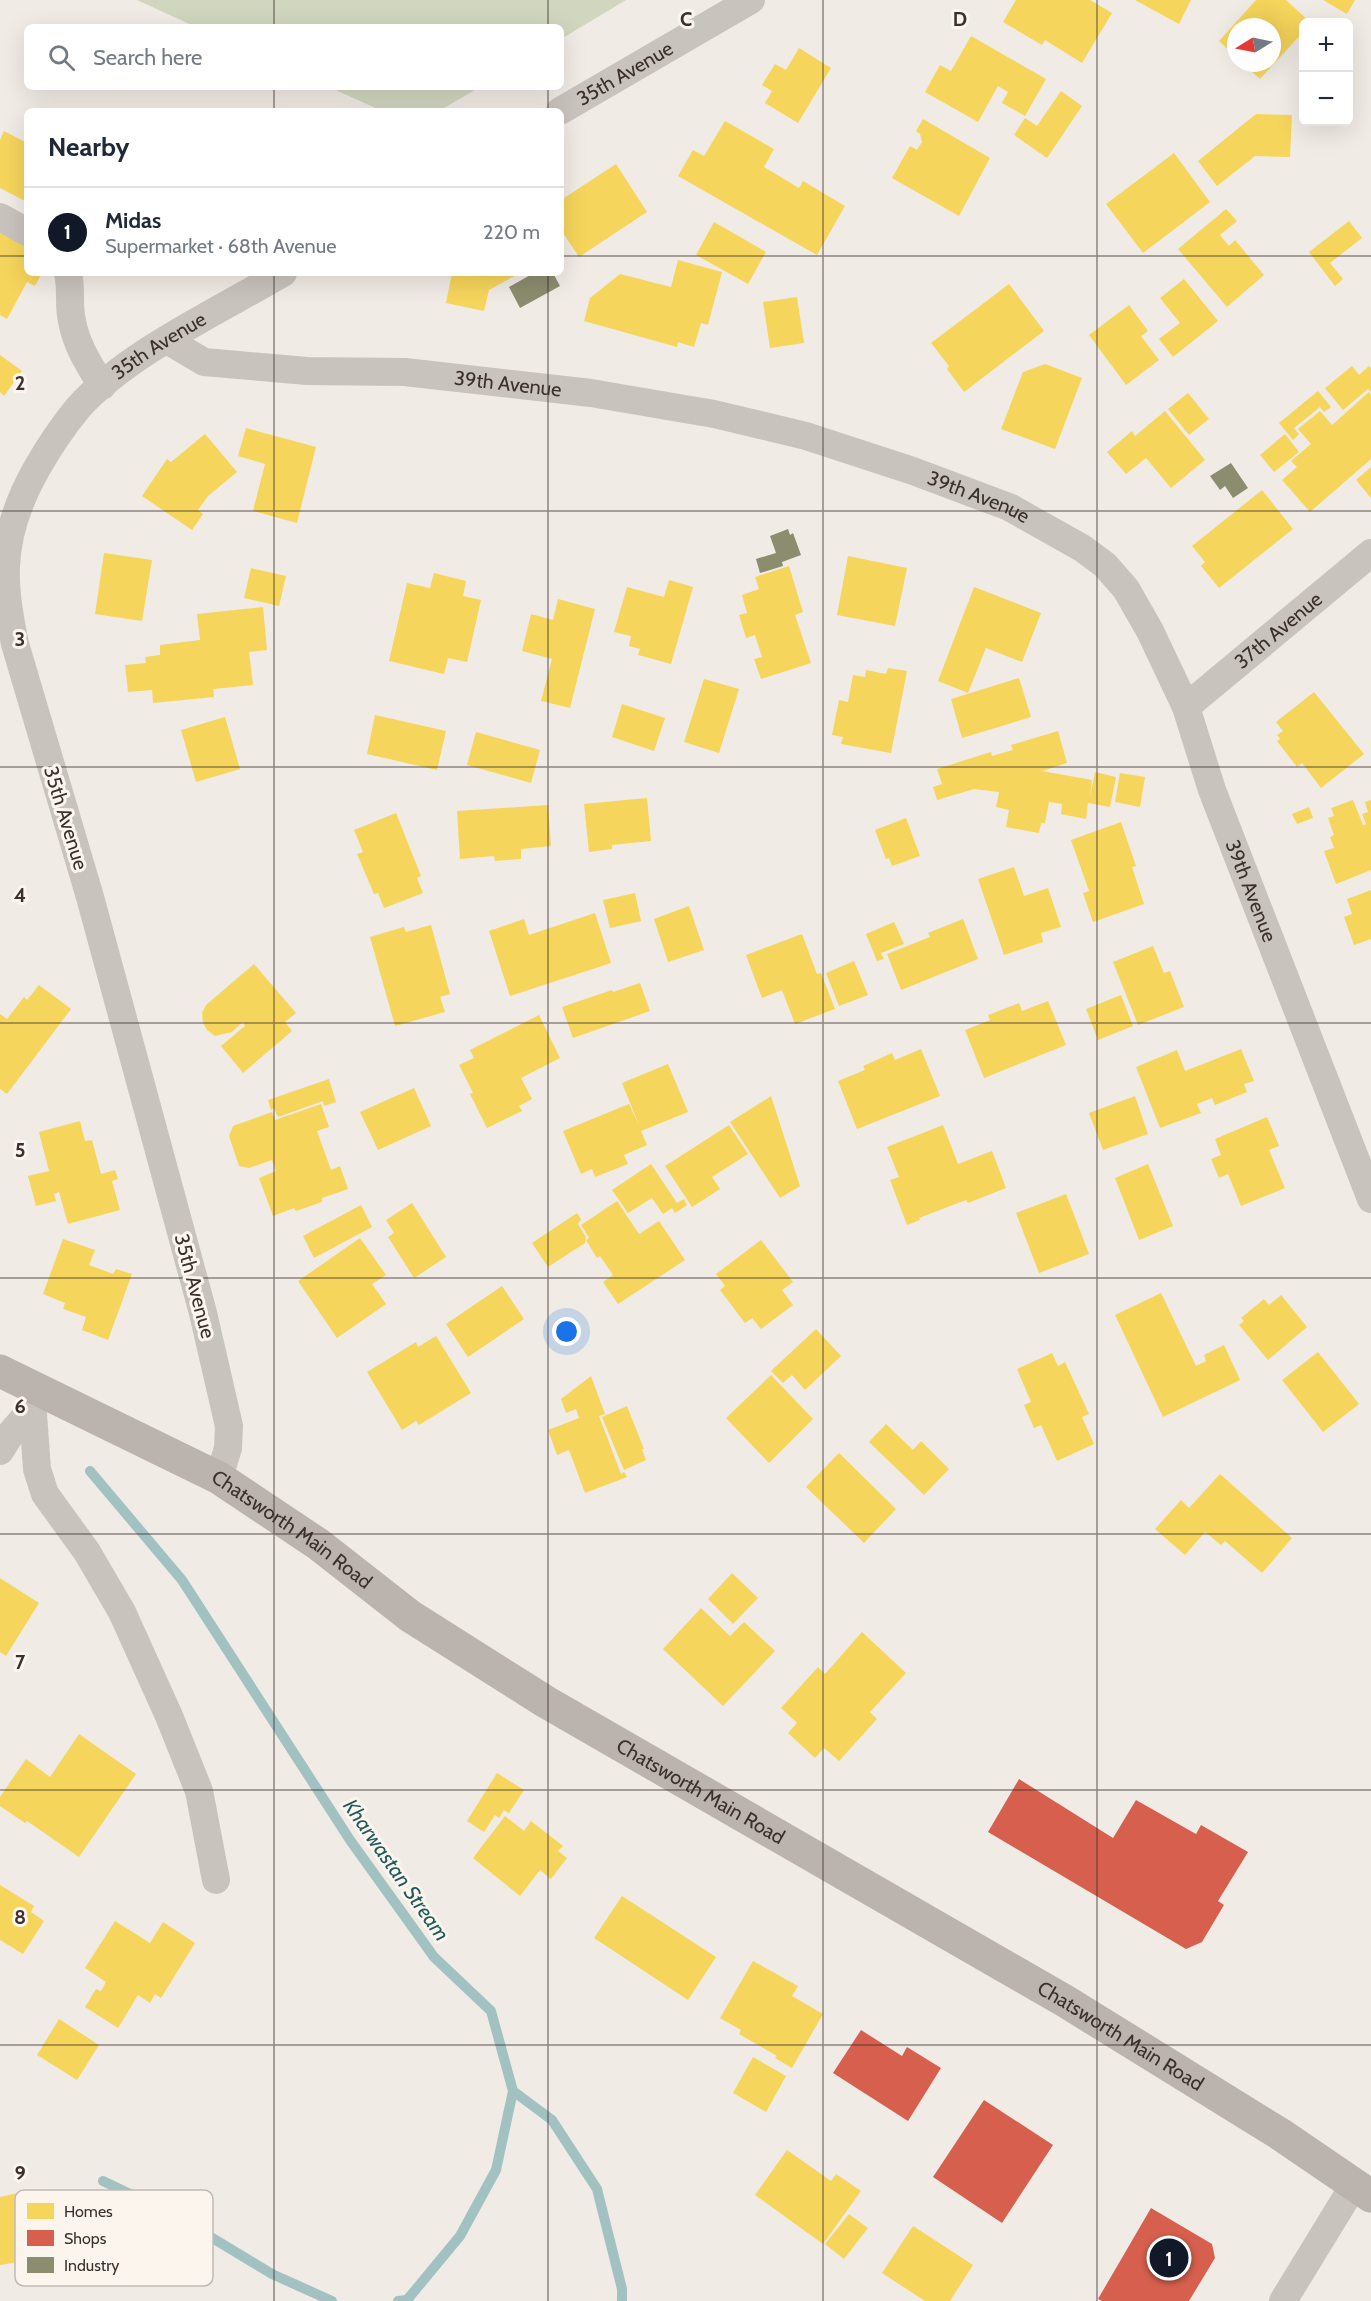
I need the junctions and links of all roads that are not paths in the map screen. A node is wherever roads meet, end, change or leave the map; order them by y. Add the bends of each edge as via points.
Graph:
1 (751, 0) edge
2 (564, 109) edge
3 (0, 217) edge
4 (24, 230) edge
5 (68, 276) edge
6 (278, 276) edge
7 (167, 340) junction
8 (102, 386) junction
9 (1371, 553) edge
10 (1186, 707) junction
11 (1371, 1198) edge
12 (0, 1371) edge
13 (32, 1397) junction
14 (0, 1451) edge
15 (219, 1478) junction
16 (216, 1880) dead end
17 (1362, 2190) edge
18 (1283, 2301) edge

1 - 2 street, 35th Avenue
3 - 4 street
5 - 8 street via 75,334
6 - 7 street, 35th Avenue
7 - 8 street, 35th Avenue
7 - 10 street, 39th Avenue via 204,362 405,372 602,395 714,414 806,436 913,471 1009,507 1083,548 1105,566 1126,589 1146,623
8 - 15 street, 35th Avenue via 73,416 28,483 8,543 8,608 26,687 90,897 208,1334 230,1426
9 - 10 street, 37th Avenue
10 - 11 street, 39th Avenue via 1212,790
12 - 13 street, Chatsworth Main Road
13 - 14 street
13 - 15 street, Chatsworth Main Road
13 - 16 street via 36,1469 45,1494 87,1552 122,1612 164,1706 199,1791
15 - 17 street, Chatsworth Main Road via 318,1544 410,1616 546,1702 1065,2001 1280,2134
17 - 18 street

